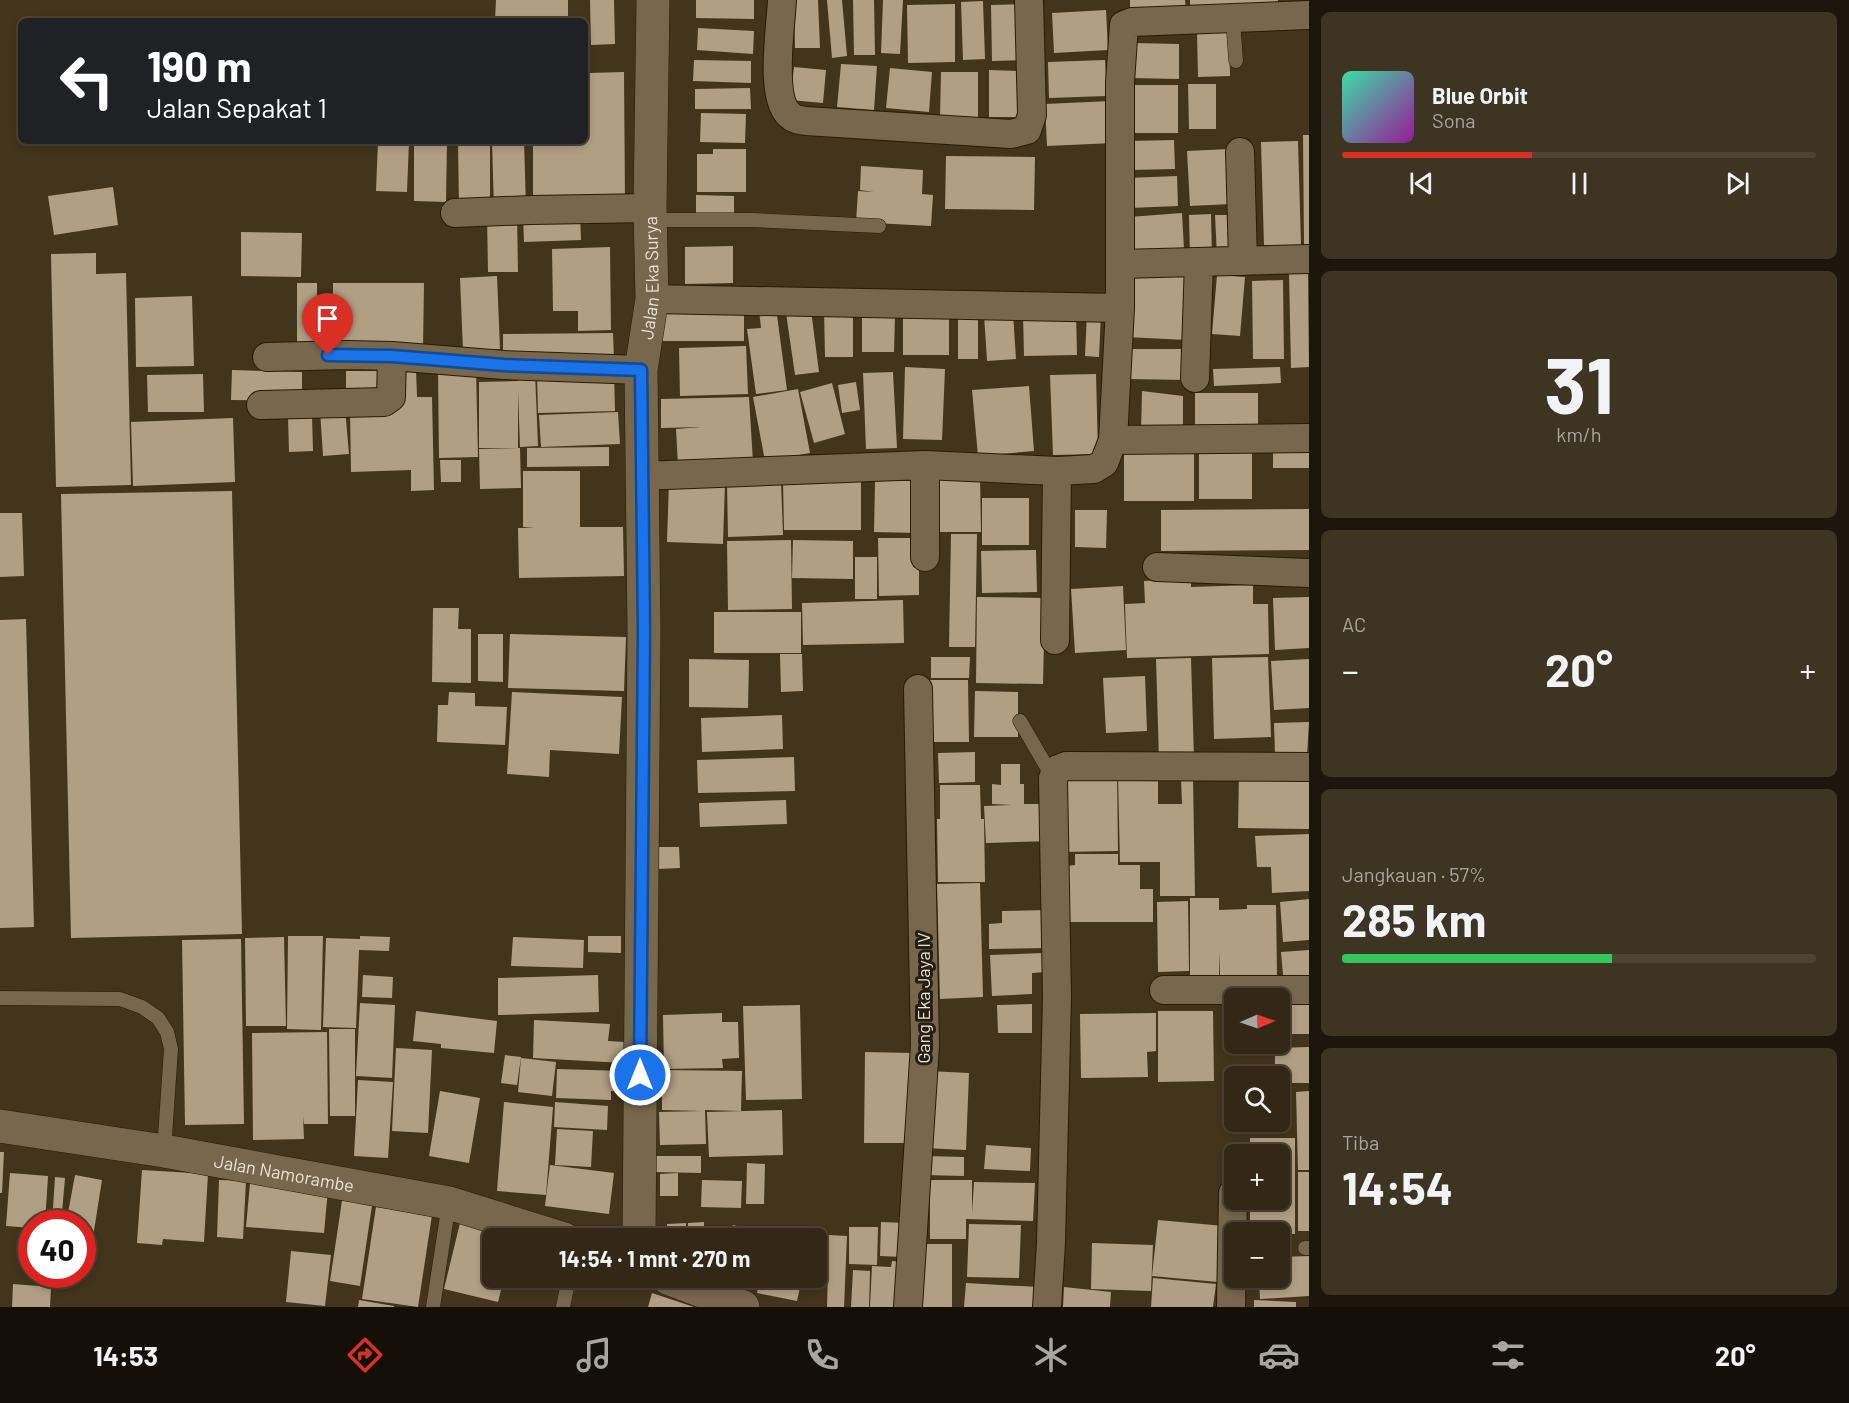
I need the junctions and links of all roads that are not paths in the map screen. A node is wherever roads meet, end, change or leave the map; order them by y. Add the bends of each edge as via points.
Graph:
1 (653, 0) edge
2 (782, 0) edge
3 (1029, 0) edge
4 (1309, 15) edge
5 (1233, 20) junction
6 (1236, 61) dead end
7 (1240, 152) dead end
8 (455, 213) dead end
9 (650, 214) junction
10 (879, 226) dead end
11 (1309, 259) edge
12 (1243, 261) junction
13 (1199, 262) junction
14 (1120, 264) junction
15 (652, 299) junction
16 (1120, 308) junction
17 (392, 356) junction
18 (267, 357) dead end
19 (641, 370) junction
20 (1195, 378) dead end
21 (261, 405) dead end
22 (1309, 438) edge
23 (1113, 440) junction
24 (925, 465) junction
25 (1057, 471) junction
26 (641, 476) junction
27 (925, 557) dead end
28 (1157, 567) dead end
29 (1309, 573) edge
30 (1055, 640) dead end
31 (918, 689) dead end
32 (1020, 721) dead end
33 (1309, 767) edge
34 (1053, 778) junction
35 (1164, 990) dead end
36 (1309, 990) edge
37 (0, 998) edge
38 (0, 1126) edge
39 (164, 1151) junction
40 (449, 1203) junction
41 (1233, 1210) edge
42 (529, 1228) edge
43 (639, 1228) edge
44 (567, 1288) edge
45 (694, 1288) edge
46 (432, 1307) edge
47 (563, 1307) edge
48 (742, 1307) edge
49 (908, 1307) edge
50 (1047, 1307) edge
51 (1231, 1307) edge

1 - 9 street, Jalan Eka Surya
2 - 3 street via 777,77 783,104 791,117 1011,134 1027,130 1032,115
4 - 5 street
5 - 6 lane
5 - 14 street via 1132,22 1124,26 1120,82
7 - 12 street
8 - 9 street via 531,210
9 - 10 lane
9 - 15 street, Jalan Eka Surya
11 - 12 street
12 - 13 street
13 - 14 street
13 - 20 street
14 - 16 street
15 - 16 street
15 - 19 street, Jalan Eka Surya
16 - 23 street
17 - 18 street
17 - 19 street
17 - 21 street via 390,397 384,402
19 - 26 street, Jalan Eka Surya
22 - 23 street
23 - 25 street via 1104,464 1094,469
24 - 25 street
24 - 26 street
24 - 27 street
25 - 30 street
26 - 43 street, Jalan Eka Surya via 644,643
28 - 29 street
31 - 49 street, Gang Eka Jaya IV via 925,1045
32 - 34 lane
33 - 34 street via 1066,766 1058,769
34 - 50 street via 1057,997
35 - 36 street
37 - 39 lane via 120,999 158,1018 171,1049
38 - 39 street, Jalan Namorambe
39 - 40 street, Jalan Namorambe
40 - 42 street, Jalan Namorambe
40 - 46 lane
41 - 51 street
44 - 47 lane
45 - 48 street

